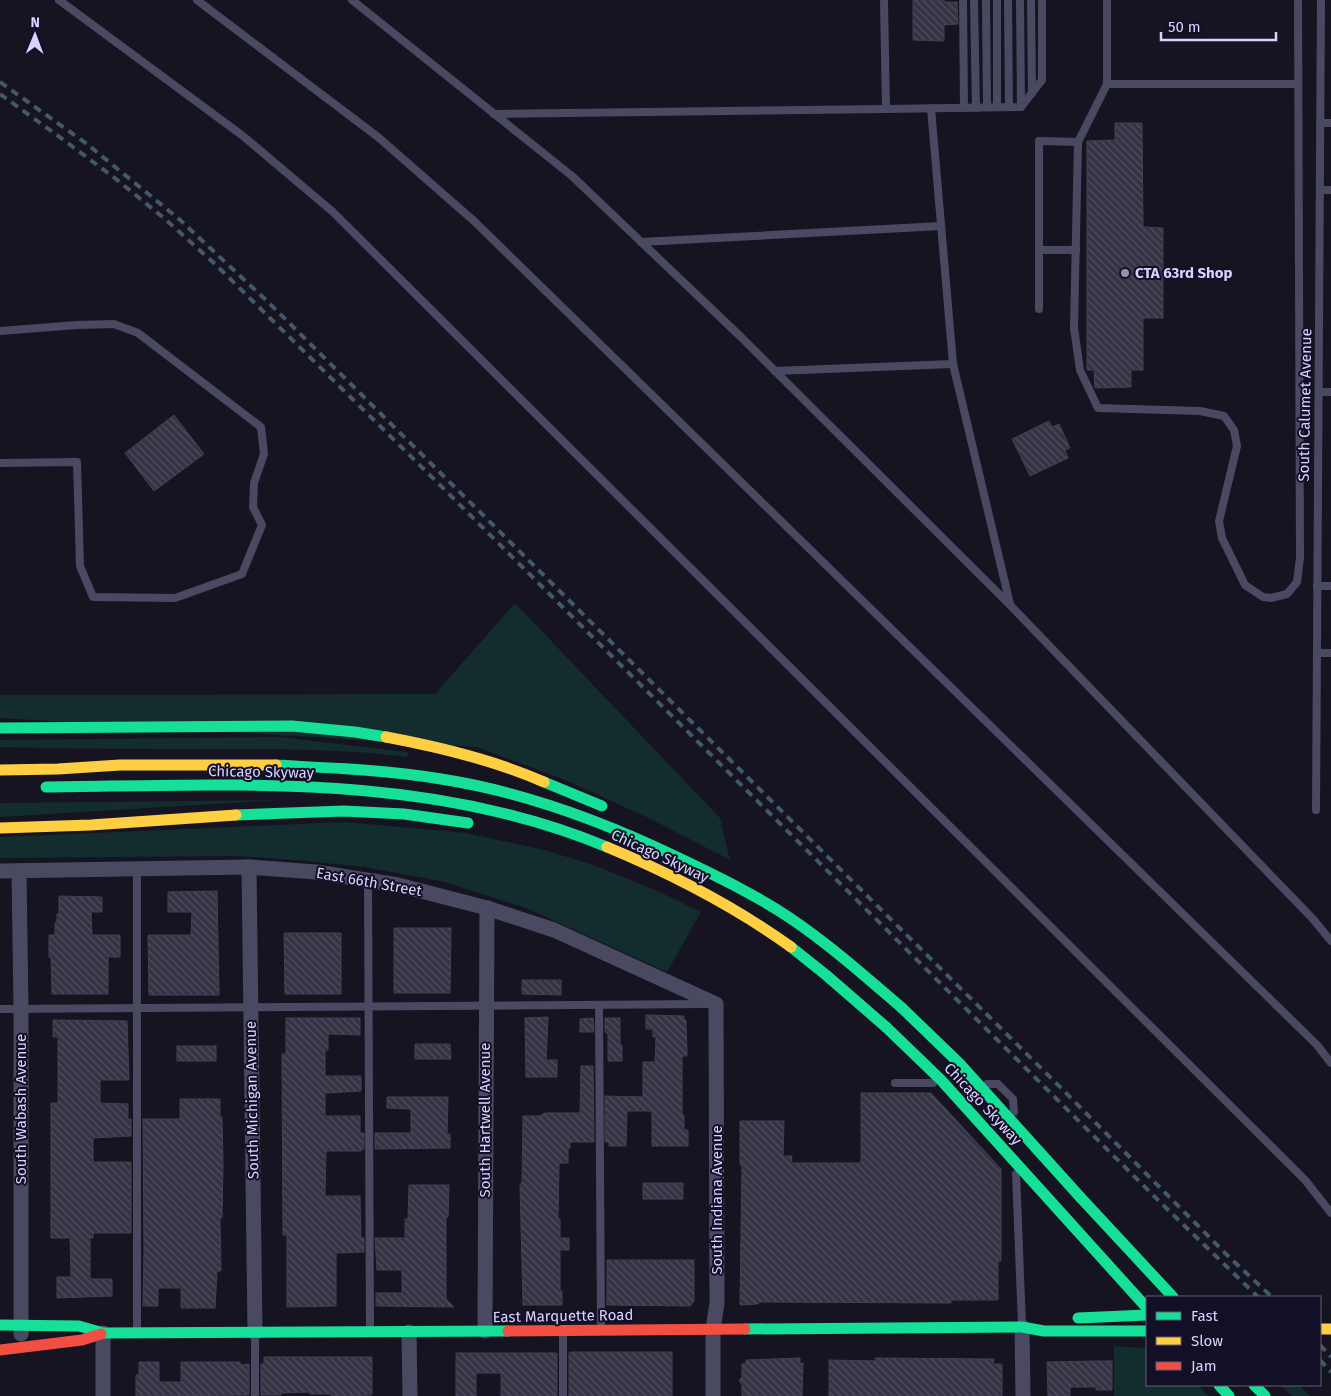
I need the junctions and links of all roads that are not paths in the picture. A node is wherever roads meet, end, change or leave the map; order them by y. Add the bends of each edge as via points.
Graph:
1 (59, 0) edge
2 (197, 0) edge
3 (352, 0) edge
4 (884, 0) edge
5 (963, 0) edge
6 (974, 0) edge
7 (986, 0) edge
8 (997, 0) edge
9 (1008, 0) edge
10 (1020, 0) edge
11 (1031, 0) edge
12 (1042, 0) edge
13 (1108, 0) edge
14 (1298, 0) edge
15 (1321, 0) edge
16 (1107, 84) junction
17 (1298, 84) junction
18 (1032, 93) junction
19 (987, 107) junction
20 (997, 107) junction
21 (1009, 107) junction
22 (1021, 107) junction
23 (886, 108) junction
24 (931, 108) junction
25 (964, 108) junction
26 (976, 108) junction
27 (494, 114) junction
28 (1320, 123) junction
29 (1331, 123) edge
30 (1078, 142) junction
31 (1320, 190) junction
32 (1331, 190) edge
33 (941, 226) junction
34 (641, 242) junction
35 (1039, 250) junction
36 (1076, 250) junction
37 (1039, 309) dead end
38 (0, 331) edge
39 (953, 364) junction
40 (775, 371) junction
41 (1320, 392) junction
42 (1331, 392) edge
43 (0, 463) edge
44 (1317, 586) junction
45 (1331, 586) edge
46 (1010, 605) junction
47 (1317, 653) junction
48 (1331, 653) edge
49 (0, 728) edge
50 (28, 758) dead end
51 (120, 765) junction
52 (0, 770) edge
53 (30, 787) dead end
54 (610, 810) dead end
55 (1316, 810) dead end
56 (478, 824) dead end
57 (0, 828) edge
58 (688, 849) dead end
59 (249, 867) junction
60 (137, 869) junction
61 (19, 870) junction
62 (0, 871) edge
63 (638, 872) dead end
64 (368, 880) junction
65 (682, 880) junction
66 (734, 884) junction
67 (487, 908) junction
68 (1331, 941) edge
69 (716, 1004) junction
70 (486, 1005) junction
71 (599, 1005) junction
72 (369, 1006) junction
73 (251, 1007) junction
74 (0, 1008) edge
75 (21, 1008) junction
76 (138, 1008) junction
77 (1331, 1063) edge
78 (896, 1082) dead end
79 (952, 1083) dead end
80 (970, 1084) dead end
81 (1015, 1138) dead end
82 (1015, 1148) dead end
83 (1331, 1213) edge
84 (1172, 1296) edge
85 (1146, 1307) edge
86 (1146, 1315) edge
87 (1064, 1319) dead end
88 (1044, 1320) dead end
89 (0, 1325) edge
90 (21, 1325) junction
91 (1022, 1327) junction
92 (713, 1329) junction
93 (602, 1330) junction
94 (485, 1331) junction
95 (563, 1331) junction
96 (1146, 1331) edge
97 (370, 1332) junction
98 (409, 1332) junction
99 (104, 1333) junction
100 (137, 1333) junction
101 (255, 1334) junction
102 (21, 1348) junction
103 (0, 1350) edge
104 (1220, 1386) edge
105 (1255, 1386) edge
106 (103, 1396) edge
107 (255, 1396) edge
108 (410, 1396) edge
109 (563, 1396) edge
110 (713, 1396) edge
111 (1022, 1396) edge
112 (1229, 1396) edge
113 (1265, 1396) edge

1 - 83 lane via 244,136 333,212 1305,1180
2 - 77 lane via 378,138 474,221
3 - 27 lane
4 - 23 lane
5 - 25 lane
6 - 26 lane
7 - 19 lane
8 - 20 lane
9 - 21 lane
10 - 22 lane
11 - 18 lane
12 - 18 lane via 1042,80
13 - 16 lane
14 - 17 lane
15 - 28 lane, South Calumet Avenue
16 - 17 lane
16 - 30 lane
17 - 36 lane via 1300,558 1297,582 1287,594 1263,597 1245,585 1222,538 1219,521 1238,446 1234,430 1224,416 1200,411 1098,408 1080,370 1074,328
18 - 22 lane
19 - 20 lane
19 - 26 lane
20 - 21 lane
21 - 22 lane
23 - 24 lane
23 - 27 lane
24 - 25 lane
24 - 33 lane
25 - 26 lane
27 - 34 lane via 572,176
28 - 29 lane
28 - 31 lane, South Calumet Avenue
30 - 35 lane via 1039,141
30 - 36 lane
31 - 32 lane
31 - 41 lane, South Calumet Avenue
33 - 34 lane
33 - 39 lane
34 - 40 lane
35 - 36 lane
35 - 37 lane
38 - 43 lane via 114,324 138,333 261,428 264,454 254,483 253,506 262,525 242,574 175,598 93,597 80,566 77,462
39 - 40 lane
39 - 46 lane
40 - 46 lane
41 - 42 lane
41 - 44 lane, South Calumet Avenue
44 - 45 lane
44 - 47 lane, South Calumet Avenue
46 - 68 lane
47 - 48 lane
47 - 55 lane, South Calumet Avenue
49 - 54 main road via 292,726 355,732 476,757
50 - 51 main road, Chicago Skyway
51 - 52 main road, Chicago Skyway
51 - 66 main road, Chicago Skyway via 286,766 367,770 442,779 506,793 577,814
53 - 65 main road, Chicago Skyway via 334,787 422,796 557,828
56 - 57 main road via 404,814 344,811
58 - 66 main road
59 - 60 street, East 66th Street
59 - 64 street, East 66th Street
59 - 73 street, South Michigan Avenue
60 - 61 street, East 66th Street
60 - 76 lane
61 - 62 street, East 66th Street
61 - 75 street, South Wabash Avenue
63 - 65 main road
64 - 67 street, East 66th Street
64 - 72 lane
65 - 85 main road, Chicago Skyway, bridge via 763,928 886,1027 941,1080
66 - 84 main road, Chicago Skyway, bridge via 790,918 843,957 902,1008 959,1064
67 - 69 street, East 66th Street via 554,930
67 - 70 street, South Hartwell Avenue
69 - 71 lane
69 - 92 street, South Indiana Avenue via 717,1304
70 - 71 lane
70 - 72 lane
70 - 94 street, South Hartwell Avenue
71 - 93 lane
72 - 73 lane
72 - 97 lane
73 - 76 lane
73 - 101 street, South Michigan Avenue
74 - 75 lane
75 - 76 lane
75 - 90 street, South Wabash Avenue
76 - 100 lane
78 - 79 lane
80 - 81 lane via 998,1084 1013,1099
82 - 91 lane
86 - 87 main road
88 - 91 main road, East Marquette Road
89 - 90 main road, East Marquette Road
90 - 99 main road, East Marquette Road via 79,1326
90 - 102 street, South Wabash Avenue
91 - 92 main road, East Marquette Road
91 - 96 main road, East Marquette Road via 1044,1331
91 - 111 street
92 - 93 main road, East Marquette Road
92 - 110 street, South Indiana Avenue
93 - 95 main road, East Marquette Road
94 - 95 main road, East Marquette Road
94 - 98 main road, East Marquette Road
95 - 109 lane
97 - 98 main road, East Marquette Road
97 - 101 main road, East Marquette Road
98 - 108 street
99 - 100 main road, East Marquette Road
99 - 102 main road, East Marquette Road via 82,1340
99 - 106 street
100 - 101 main road, East Marquette Road
101 - 107 lane
102 - 103 main road, East Marquette Road
104 - 112 main road
105 - 113 main road

